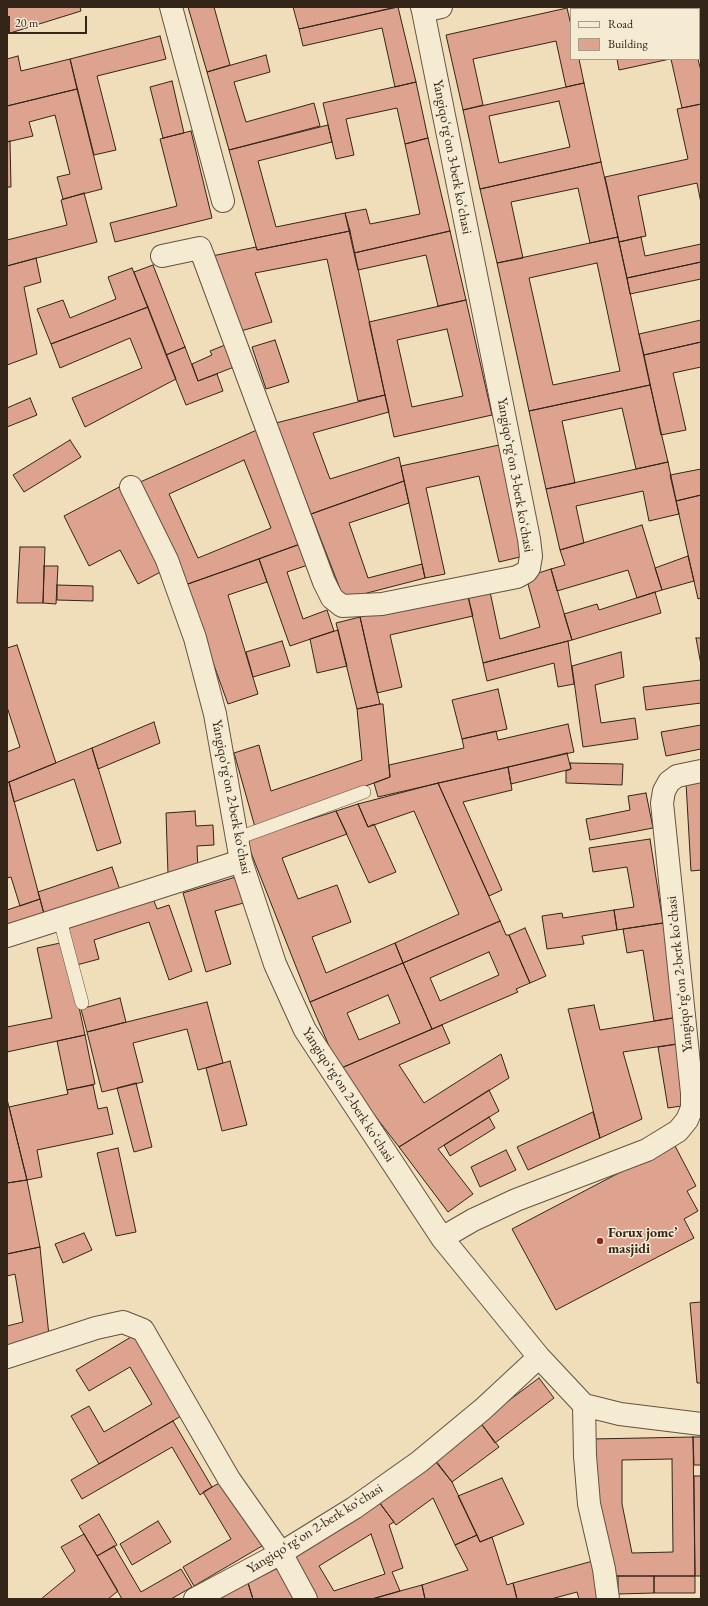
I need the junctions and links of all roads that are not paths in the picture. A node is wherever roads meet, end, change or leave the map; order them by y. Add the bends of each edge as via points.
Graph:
1 (171, 7) edge
2 (428, 8) edge
3 (223, 201) dead end
4 (162, 256) dead end
5 (131, 487) dead end
6 (701, 771) edge
7 (364, 792) dead end
8 (238, 838) junction
9 (241, 861) junction
10 (60, 920) junction
11 (7, 936) edge
12 (82, 1003) dead end
13 (442, 1238) junction
14 (7, 1357) edge
15 (539, 1357) junction
16 (584, 1404) junction
17 (701, 1424) edge
18 (281, 1553) junction
19 (195, 1599) edge
20 (306, 1599) edge
21 (608, 1599) edge

1 - 3 street
2 - 4 street, Yangiqoʻrgʻon 3-berk koʻchasi via 529,539 531,556 526,572 517,577 382,604 342,606 332,598 200,248
5 - 8 street, Yangiqoʻrgʻon 2-berk koʻchasi via 167,560 195,638 215,714
6 - 13 street, Yangiqoʻrgʻon 2-berk koʻchasi via 677,776 669,782 662,803 692,1093 692,1108 687,1120 672,1135 647,1150 516,1200
7 - 8 lane
8 - 9 street, Yangiqoʻrgʻon 2-berk koʻchasi
9 - 10 street
9 - 13 street, Yangiqoʻrgʻon 2-berk koʻchasi via 275,964 305,1030
10 - 11 street
10 - 12 lane
13 - 15 street, Yangiqoʻrgʻon 2-berk koʻchasi
14 - 18 street via 96,1328 123,1322 143,1330 229,1479
15 - 16 street, Yangiqoʻrgʻon 2-berk koʻchasi
15 - 18 street, Yangiqoʻrgʻon 2-berk koʻchasi via 483,1409 418,1462 354,1508
16 - 17 street via 620,1414
16 - 21 street via 584,1456 589,1504
18 - 19 street, Yangiqoʻrgʻon 2-berk koʻchasi
18 - 20 street

